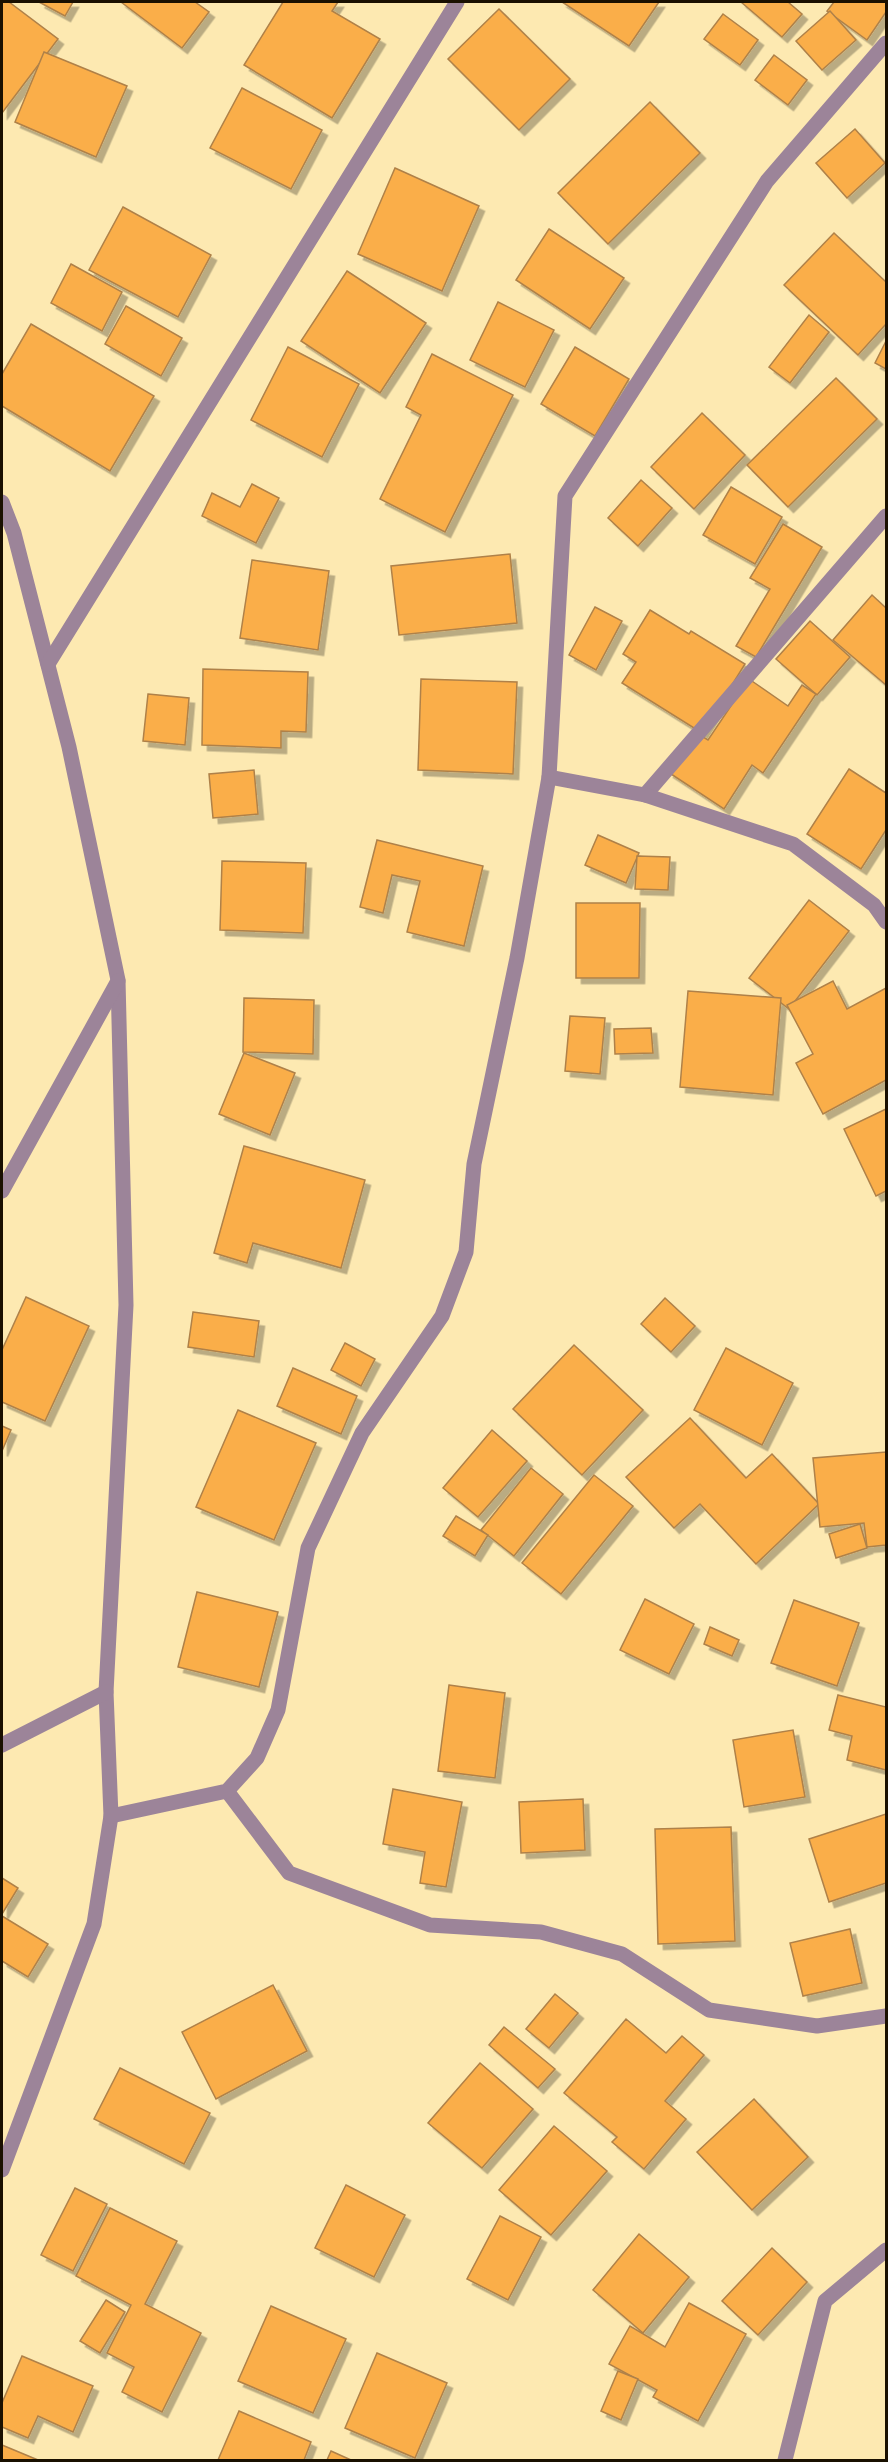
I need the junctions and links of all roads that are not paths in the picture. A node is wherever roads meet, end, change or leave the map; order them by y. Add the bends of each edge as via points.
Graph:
1 (457, 2) edge
2 (886, 43) edge
3 (2, 502) edge
4 (886, 516) edge
5 (48, 664) junction
6 (549, 777) junction
7 (645, 795) junction
8 (886, 922) edge
9 (118, 980) junction
10 (2, 1191) edge
11 (106, 1692) junction
12 (2, 1744) edge
13 (227, 1791) junction
14 (111, 1816) junction
15 (886, 2016) edge
16 (2, 2170) edge
17 (886, 2250) edge
18 (785, 2460) edge

1 - 5 street
2 - 6 street via 767,181 565,496
3 - 5 street via 14,533
4 - 7 street
5 - 9 street
6 - 7 street
6 - 13 street via 517,958 474,1164 466,1252 442,1316 362,1433 308,1548 278,1710 257,1758
7 - 8 street via 793,844 873,905
9 - 10 street
9 - 11 street via 126,1305
11 - 12 street
11 - 14 street
13 - 14 street
13 - 15 street via 289,1872 430,1925 541,1932 622,1954 708,2010 818,2026
14 - 16 street via 94,1924
17 - 18 street via 825,2301

